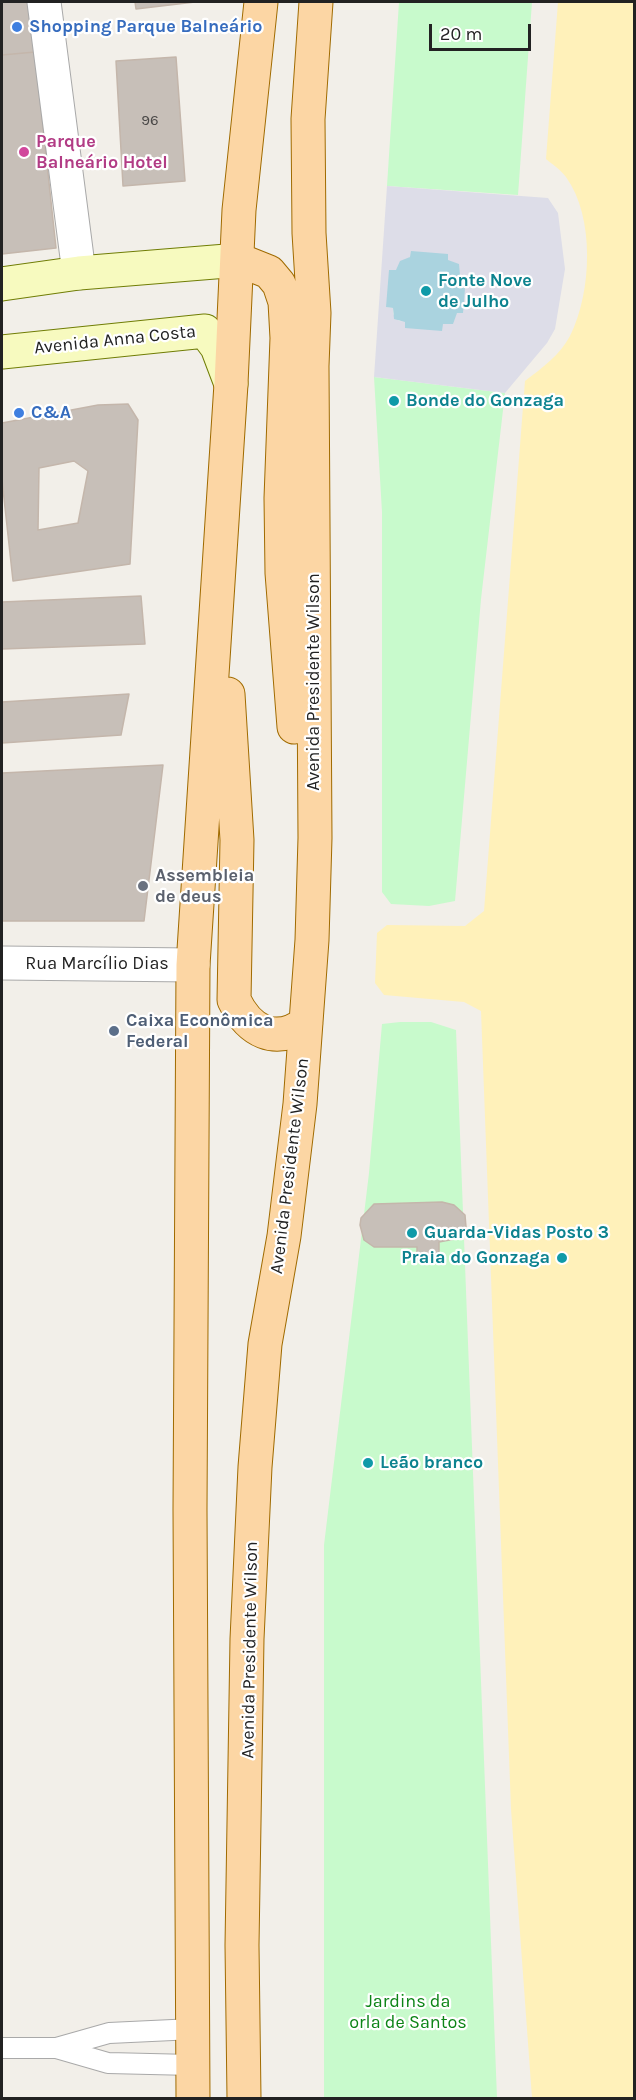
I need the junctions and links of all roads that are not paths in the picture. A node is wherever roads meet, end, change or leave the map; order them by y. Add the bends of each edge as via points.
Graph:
1 (44, 2) edge
2 (261, 2) edge
3 (316, 2) edge
4 (239, 260) junction
5 (79, 273) junction
6 (2, 284) edge
7 (2, 352) edge
8 (231, 384) junction
9 (218, 586) junction
10 (315, 838) junction
11 (2, 963) edge
12 (193, 965) junction
13 (306, 1023) junction
14 (194, 2029) junction
15 (2, 2048) edge
16 (56, 2048) junction
17 (192, 2065) junction
18 (193, 2098) edge
19 (244, 2098) edge

1 - 5 street
2 - 4 main road via 242,173
3 - 10 main road, Avenida Presidente Wilson via 308,119 309,233 315,313
4 - 5 main road
4 - 8 main road
4 - 10 main road via 269,272 279,284 285,302 282,573 296,748
5 - 6 main road
7 - 8 main road, Avenida Anna Costa via 205,331 217,347
8 - 9 main road
9 - 12 main road
9 - 13 main road via 234,760 234,1000 243,1018 260,1031 280,1033 299,1029
10 - 13 main road, Avenida Presidente Wilson
11 - 12 street, Rua Marcílio Dias
12 - 14 main road via 190,1529
13 - 19 main road, Avenida Presidente Wilson via 284,1236 265,1344 255,1467 247,1639
14 - 16 lane via 109,2033
14 - 17 main road
15 - 16 lane
16 - 17 lane via 108,2063
17 - 18 main road

